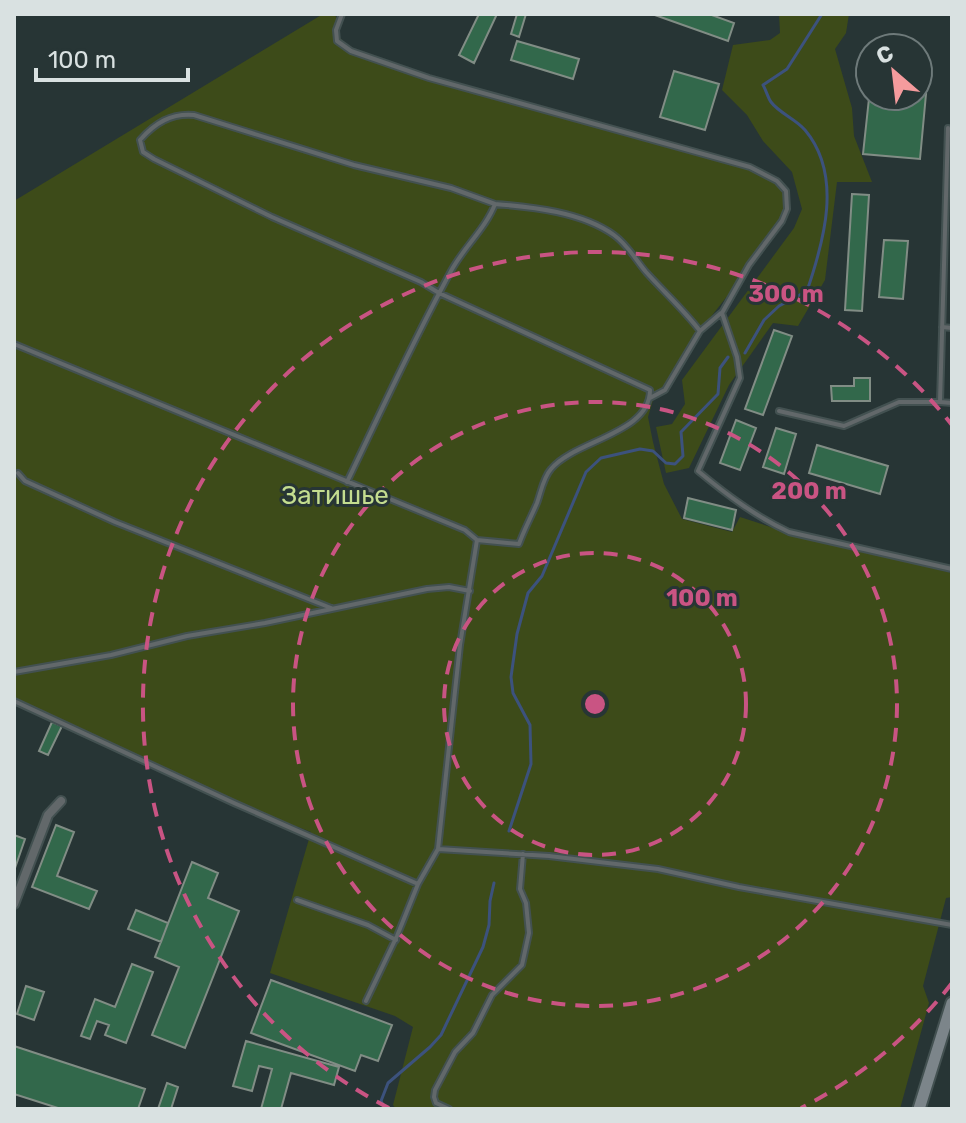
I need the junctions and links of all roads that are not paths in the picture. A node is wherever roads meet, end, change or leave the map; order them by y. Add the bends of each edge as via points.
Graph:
1 (342, 14) edge
2 (948, 128) dead end
3 (495, 204) junction
4 (439, 293) junction
5 (722, 313) junction
6 (942, 327) junction
7 (952, 328) edge
8 (700, 331) junction
9 (14, 344) edge
10 (650, 398) junction
11 (940, 402) junction
12 (952, 403) edge
13 (779, 411) dead end
14 (18, 473) dead end
15 (347, 482) junction
16 (477, 540) junction
17 (952, 569) edge
18 (470, 591) junction
19 (333, 608) junction
20 (14, 672) edge
21 (14, 701) edge
22 (61, 801) dead end
23 (438, 849) junction
24 (523, 854) junction
25 (418, 884) junction
26 (297, 900) dead end
27 (14, 904) edge
28 (952, 925) edge
29 (396, 940) junction
30 (366, 1001) dead end
31 (952, 1003) edge
32 (449, 1109) edge
33 (919, 1109) edge

1 - 5 lane via 337,41 351,51 429,78 750,167 777,181 786,191 782,221
2 - 6 lane
3 - 4 lane
3 - 4 lane via 194,115 158,123 140,140 143,152 154,159
3 - 8 lane via 568,215 613,235
4 - 10 lane via 650,390
4 - 15 lane
5 - 8 lane
5 - 17 lane via 740,378 698,471 732,499 789,532
6 - 7 lane
6 - 11 lane
8 - 10 lane via 665,390
9 - 15 lane
10 - 16 lane via 643,413 628,424 571,452 548,472 519,544
11 - 12 lane
11 - 13 lane via 899,402 844,426
14 - 19 lane via 115,522
15 - 16 lane via 465,530
16 - 18 lane
18 - 19 lane via 427,589
18 - 23 lane
19 - 20 lane
21 - 25 lane
22 - 27 street via 48,815
23 - 24 lane
23 - 25 lane
24 - 28 lane via 658,869
24 - 32 lane via 520,889 526,903 527,948 522,965 492,995 435,1090 436,1103
25 - 29 lane
26 - 29 lane
29 - 30 lane
31 - 33 main road

